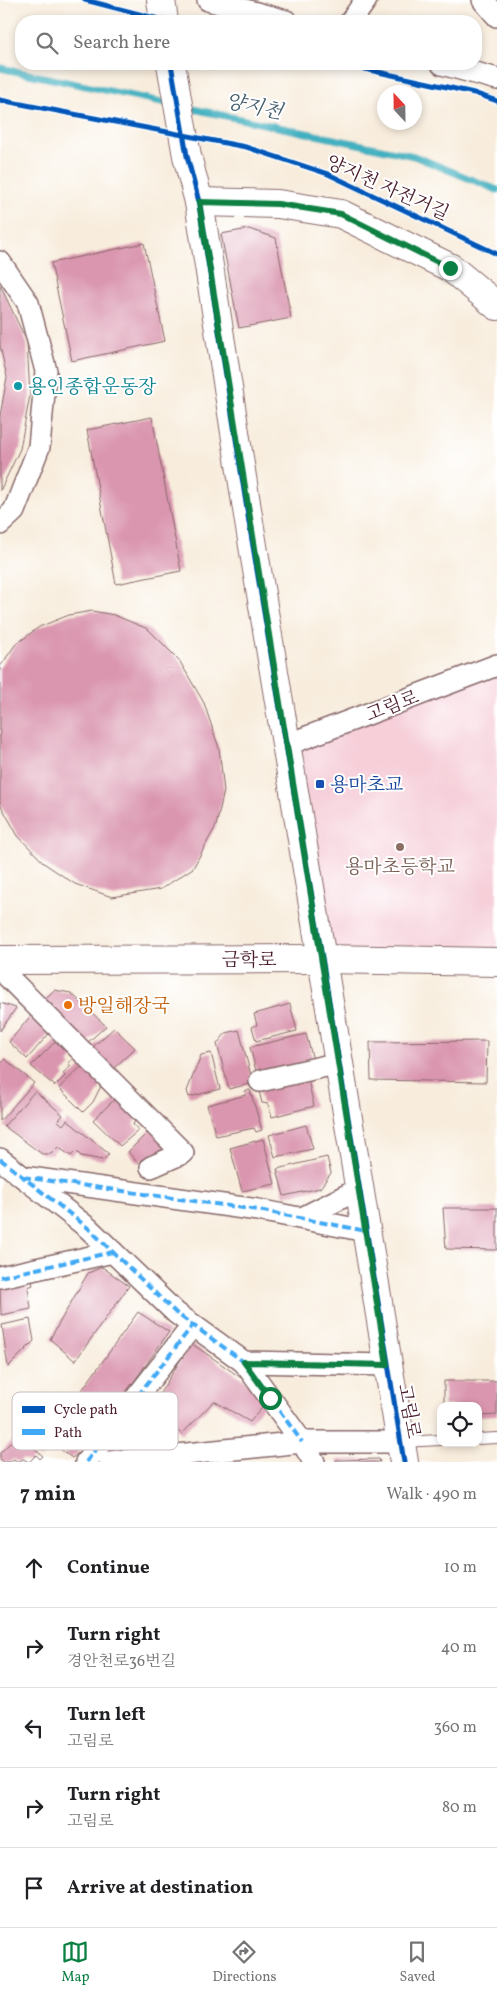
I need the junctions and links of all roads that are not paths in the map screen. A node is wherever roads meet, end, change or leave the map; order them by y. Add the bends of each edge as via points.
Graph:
1 (161, 0) edge
2 (208, 0) edge
3 (366, 0) edge
4 (483, 0) edge
5 (163, 15) edge
6 (264, 15) edge
7 (355, 15) edge
8 (497, 16) edge
9 (173, 70) edge
10 (464, 70) edge
11 (497, 79) edge
12 (199, 202) junction
13 (0, 262) edge
14 (497, 306) edge
15 (0, 524) edge
16 (497, 665) edge
17 (286, 745) junction
18 (322, 959) junction
19 (0, 960) edge
20 (497, 962) edge
21 (0, 969) edge
22 (339, 1063) junction
23 (260, 1081) dead end
24 (0, 1159) edge
25 (151, 1167) dead end
26 (20, 1177) junction
27 (359, 1189) junction
28 (302, 1218) junction
29 (366, 1230) junction
30 (113, 1252) junction
31 (0, 1277) edge
32 (193, 1325) junction
33 (244, 1362) junction
34 (387, 1365) junction
35 (141, 1392) edge
36 (497, 1438) edge
37 (482, 1439) edge
38 (437, 1441) edge
39 (302, 1442) junction
40 (95, 1450) edge
41 (402, 1452) edge
42 (257, 1454) edge
43 (86, 1462) edge
44 (110, 1462) edge
45 (314, 1462) edge

1 - 5 street
2 - 6 street
3 - 7 street
4 - 8 street
9 - 12 street, 고림로 via 187,156
10 - 11 street
12 - 14 street via 278,204 341,214 450,268
12 - 17 street, 고림로
13 - 15 street via 28,303 46,371 39,447 14,511
16 - 17 street, 고림로
17 - 18 street, 고림로
18 - 19 street, 금학로
18 - 20 street, 금학로
18 - 22 street, 고림로
21 - 25 street via 183,1153
22 - 23 street
22 - 27 street, 고림로
24 - 26 street
26 - 28 street
26 - 30 street via 88,1228
27 - 28 street
27 - 29 street, 고림로
28 - 29 street
29 - 34 street, 고림로
30 - 31 street
30 - 32 street
32 - 33 street
32 - 35 street
33 - 34 street
33 - 39 street
34 - 41 street, 고림로
36 - 37 lane
38 - 41 lane
39 - 41 street
39 - 42 street
39 - 45 street
40 - 43 street
42 - 44 street

